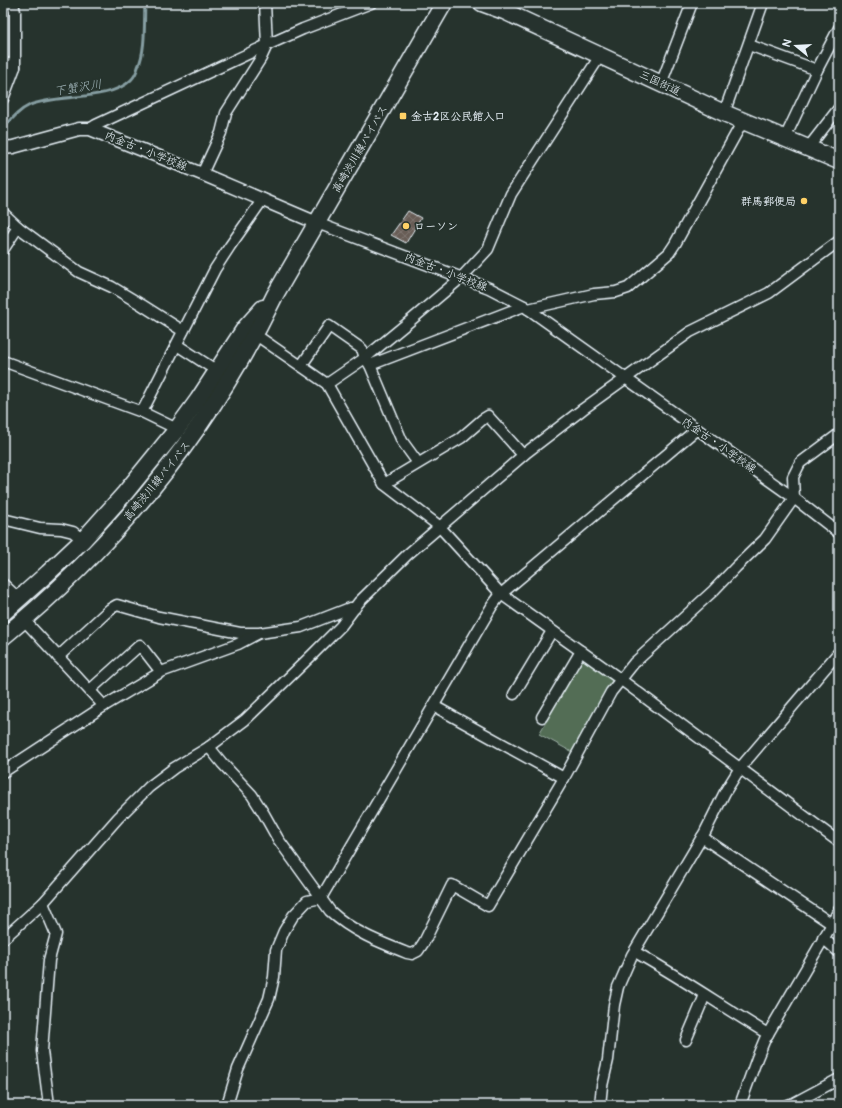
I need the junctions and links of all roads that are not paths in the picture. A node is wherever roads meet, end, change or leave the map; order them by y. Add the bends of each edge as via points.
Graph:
1 (13, 3) edge
2 (265, 3) edge
3 (371, 3) edge
4 (444, 3) edge
5 (482, 3) edge
6 (692, 3) edge
7 (763, 3) edge
8 (839, 28) edge
9 (266, 45) junction
10 (749, 45) junction
11 (600, 56) junction
12 (3, 62) edge
13 (15, 67) junction
14 (817, 70) junction
15 (661, 84) junction
16 (3, 98) edge
17 (839, 108) edge
18 (724, 113) junction
19 (743, 121) junction
20 (90, 129) junction
21 (786, 138) junction
22 (3, 148) edge
23 (808, 148) junction
24 (839, 161) edge
25 (202, 174) junction
26 (263, 199) junction
27 (3, 213) edge
28 (318, 223) junction
29 (18, 227) junction
30 (839, 241) edge
31 (3, 250) edge
32 (462, 277) junction
33 (275, 295) junction
34 (526, 307) junction
35 (183, 331) junction
36 (256, 335) junction
37 (177, 345) junction
38 (3, 361) edge
39 (367, 362) junction
40 (301, 366) junction
41 (217, 371) junction
42 (626, 379) junction
43 (327, 384) junction
44 (142, 412) junction
45 (176, 429) junction
46 (697, 429) junction
47 (839, 434) edge
48 (523, 455) junction
49 (418, 463) junction
50 (384, 484) junction
51 (794, 498) junction
52 (3, 519) edge
53 (439, 526) junction
54 (839, 533) edge
55 (84, 540) junction
56 (3, 584) edge
57 (501, 594) junction
58 (19, 599) junction
59 (355, 608) junction
60 (3, 613) edge
61 (24, 620) junction
62 (552, 630) junction
63 (259, 633) junction
64 (3, 637) edge
65 (581, 651) junction
66 (839, 652) edge
67 (58, 657) junction
68 (161, 672) junction
69 (620, 679) junction
70 (90, 690) junction
71 (514, 694) dead end
72 (104, 706) junction
73 (434, 706) junction
74 (542, 716) dead end
75 (209, 747) junction
76 (740, 768) junction
77 (3, 772) edge
78 (564, 778) junction
79 (702, 837) junction
80 (839, 842) edge
81 (321, 898) junction
82 (43, 903) junction
83 (839, 909) edge
84 (832, 924) junction
85 (823, 938) junction
86 (3, 939) edge
87 (635, 952) junction
88 (839, 952) edge
89 (705, 995) junction
90 (768, 1034) junction
91 (686, 1040) dead end
92 (839, 1079) edge
93 (49, 1105) edge
94 (227, 1105) edge
95 (600, 1105) edge
96 (740, 1105) edge
97 (787, 1105) edge

1 - 13 street
2 - 9 street
3 - 9 street
4 - 28 main road, 高崎渋川線バイパス
5 - 11 main road, 三国街道
6 - 15 street
7 - 10 street
8 - 14 street
9 - 20 street
9 - 25 street via 261,58 226,113 221,133
10 - 14 street
10 - 18 street
11 - 15 main road, 三国街道
11 - 32 street via 511,194 488,249
12 - 13 street
13 - 16 street
14 - 21 street
15 - 18 main road, 三国街道
17 - 23 street
18 - 19 main road, 三国街道
19 - 21 main road, 三国街道
19 - 34 street via 669,253 628,288
20 - 22 street, 内金古・小学校線 via 79,129
20 - 25 street, 内金古・小学校線
21 - 23 main road, 三国街道
23 - 24 main road, 三国街道
25 - 26 street, 内金古・小学校線
26 - 28 street, 内金古・小学校線
26 - 35 street via 222,258
27 - 29 street
28 - 32 street, 内金古・小学校線
28 - 33 main road, 高崎渋川線バイパス
29 - 31 street
29 - 35 street via 79,272 118,291
30 - 42 street via 769,293 690,332
32 - 34 street, 内金古・小学校線
32 - 39 street
33 - 36 main road, 高崎渋川線バイパス
33 - 41 main road, 高崎渋川線バイパス via 245,328
34 - 39 street
34 - 42 street, 内金古・小学校線
35 - 37 street
36 - 40 street
36 - 61 main road, 高崎渋川線バイパス via 192,437 142,502 96,553
37 - 41 street
37 - 44 street
38 - 44 street
39 - 40 street via 362,349 329,326
39 - 43 street
39 - 49 street via 402,441
40 - 43 street
41 - 45 main road, 高崎渋川線バイパス
42 - 46 street, 内金古・小学校線
42 - 48 street
43 - 50 street
44 - 45 street
45 - 55 main road, 高崎渋川線バイパス
46 - 51 street, 内金古・小学校線
46 - 57 street
47 - 51 street via 800,463 793,477
48 - 49 street via 488,416 460,438
48 - 53 street
49 - 50 street
50 - 53 street
51 - 54 street, 内金古・小学校線
51 - 69 street via 766,539
52 - 55 street via 40,528 73,532
53 - 57 street
53 - 59 street
55 - 58 main road, 高崎渋川線バイパス
56 - 58 street
57 - 62 street
57 - 73 street
58 - 60 main road, 高崎渋川線バイパス
59 - 63 street via 301,627
59 - 75 street via 341,626 245,720
61 - 64 main road, 高崎渋川線バイパス
61 - 67 street
62 - 65 street
62 - 71 street
63 - 67 street via 233,632 159,617 117,605
63 - 68 street via 238,644
65 - 69 street
65 - 74 street
66 - 76 street
67 - 70 street
68 - 70 street via 140,645
68 - 72 street
69 - 76 street
69 - 78 street
70 - 72 street
72 - 77 street
73 - 78 street
73 - 81 street
75 - 81 street via 252,795 278,839
75 - 82 street via 149,787
76 - 79 street
76 - 80 street
78 - 81 street via 488,906 452,885 424,942 418,951 412,954 374,940 339,920
79 - 84 street
79 - 87 street
81 - 94 street via 307,901 284,931 276,950 269,999 238,1069
82 - 86 street
82 - 93 street via 56,934 50,960 42,1051
83 - 84 street
84 - 85 street
85 - 88 street
85 - 90 street
87 - 89 street
87 - 95 street via 618,987
89 - 90 street
89 - 91 street
90 - 96 street
92 - 97 street

